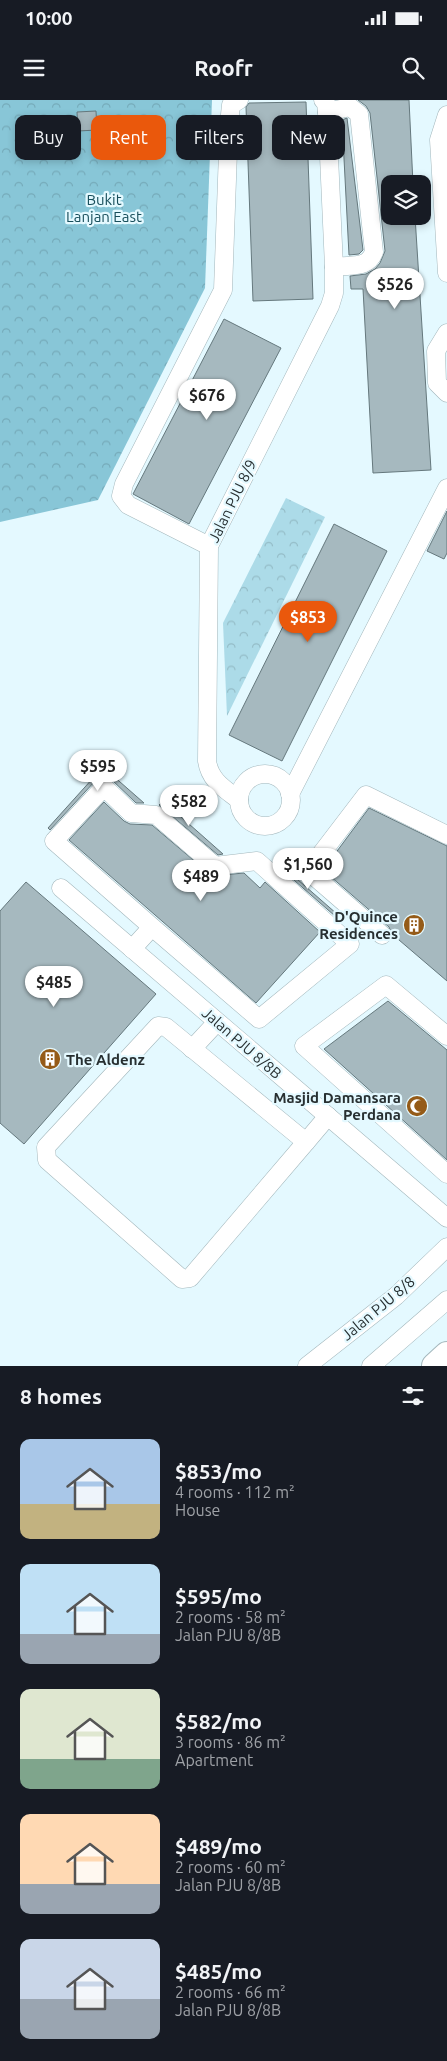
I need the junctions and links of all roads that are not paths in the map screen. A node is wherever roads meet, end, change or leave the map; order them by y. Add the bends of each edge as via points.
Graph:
1 (239, 100) edge
2 (325, 106) edge
3 (447, 115) edge
4 (334, 267) junction
5 (447, 273) edge
6 (447, 333) edge
7 (447, 392) edge
8 (447, 488) edge
9 (209, 546) junction
10 (290, 794) junction
11 (239, 800) junction
12 (447, 835) edge
13 (60, 888) dead end
14 (152, 927) junction
15 (382, 935) dead end
16 (132, 950) junction
17 (217, 1022) junction
18 (447, 1036) edge
19 (192, 1049) junction
20 (328, 1116) junction
21 (306, 1142) junction
22 (447, 1174) edge
23 (447, 1218) edge
24 (447, 1247) edge
25 (447, 1300) edge
26 (447, 1355) edge
27 (377, 1362) edge
28 (307, 1366) edge
29 (435, 1366) edge

1 - 9 street via 231,105 229,124 223,290 124,484 121,496 128,505
2 - 4 street, Jalan PJU 8/9
2 - 4 street, Jalan PJU 8/9 via 350,107 359,114 374,252 371,261 364,265
3 - 5 street via 439,140
4 - 9 street, Jalan PJU 8/9 via 334,293 330,306
6 - 7 street via 436,351 437,383
8 - 10 street, Jalan PJU 8/9
9 - 11 street, Jalan PJU 8/9 via 209,771 214,780
10 - 11 street via 282,780 266,774 244,784
10 - 11 street, Jalan PJU 8/9 via 289,811 284,818 268,826 251,822 240,808
12 - 15 street via 366,795 308,871
13 - 16 street, Jalan PJU 8/8B
14 - 14 street via 54,841 104,787 131,813 156,815 215,866 257,861 350,944 259,1019
14 - 16 street
16 - 17 street, Jalan PJU 8/8B
17 - 19 street
17 - 20 street, Jalan PJU 8/8B
18 - 22 street via 386,985 304,1046
19 - 21 street
19 - 21 street via 166,1027 158,1026 46,1147 47,1160 182,1279 190,1278
20 - 21 street
20 - 23 street, Jalan PJU 8/8B
24 - 28 street, Jalan PJU 8/8 via 396,1296
25 - 27 street
26 - 29 highway

